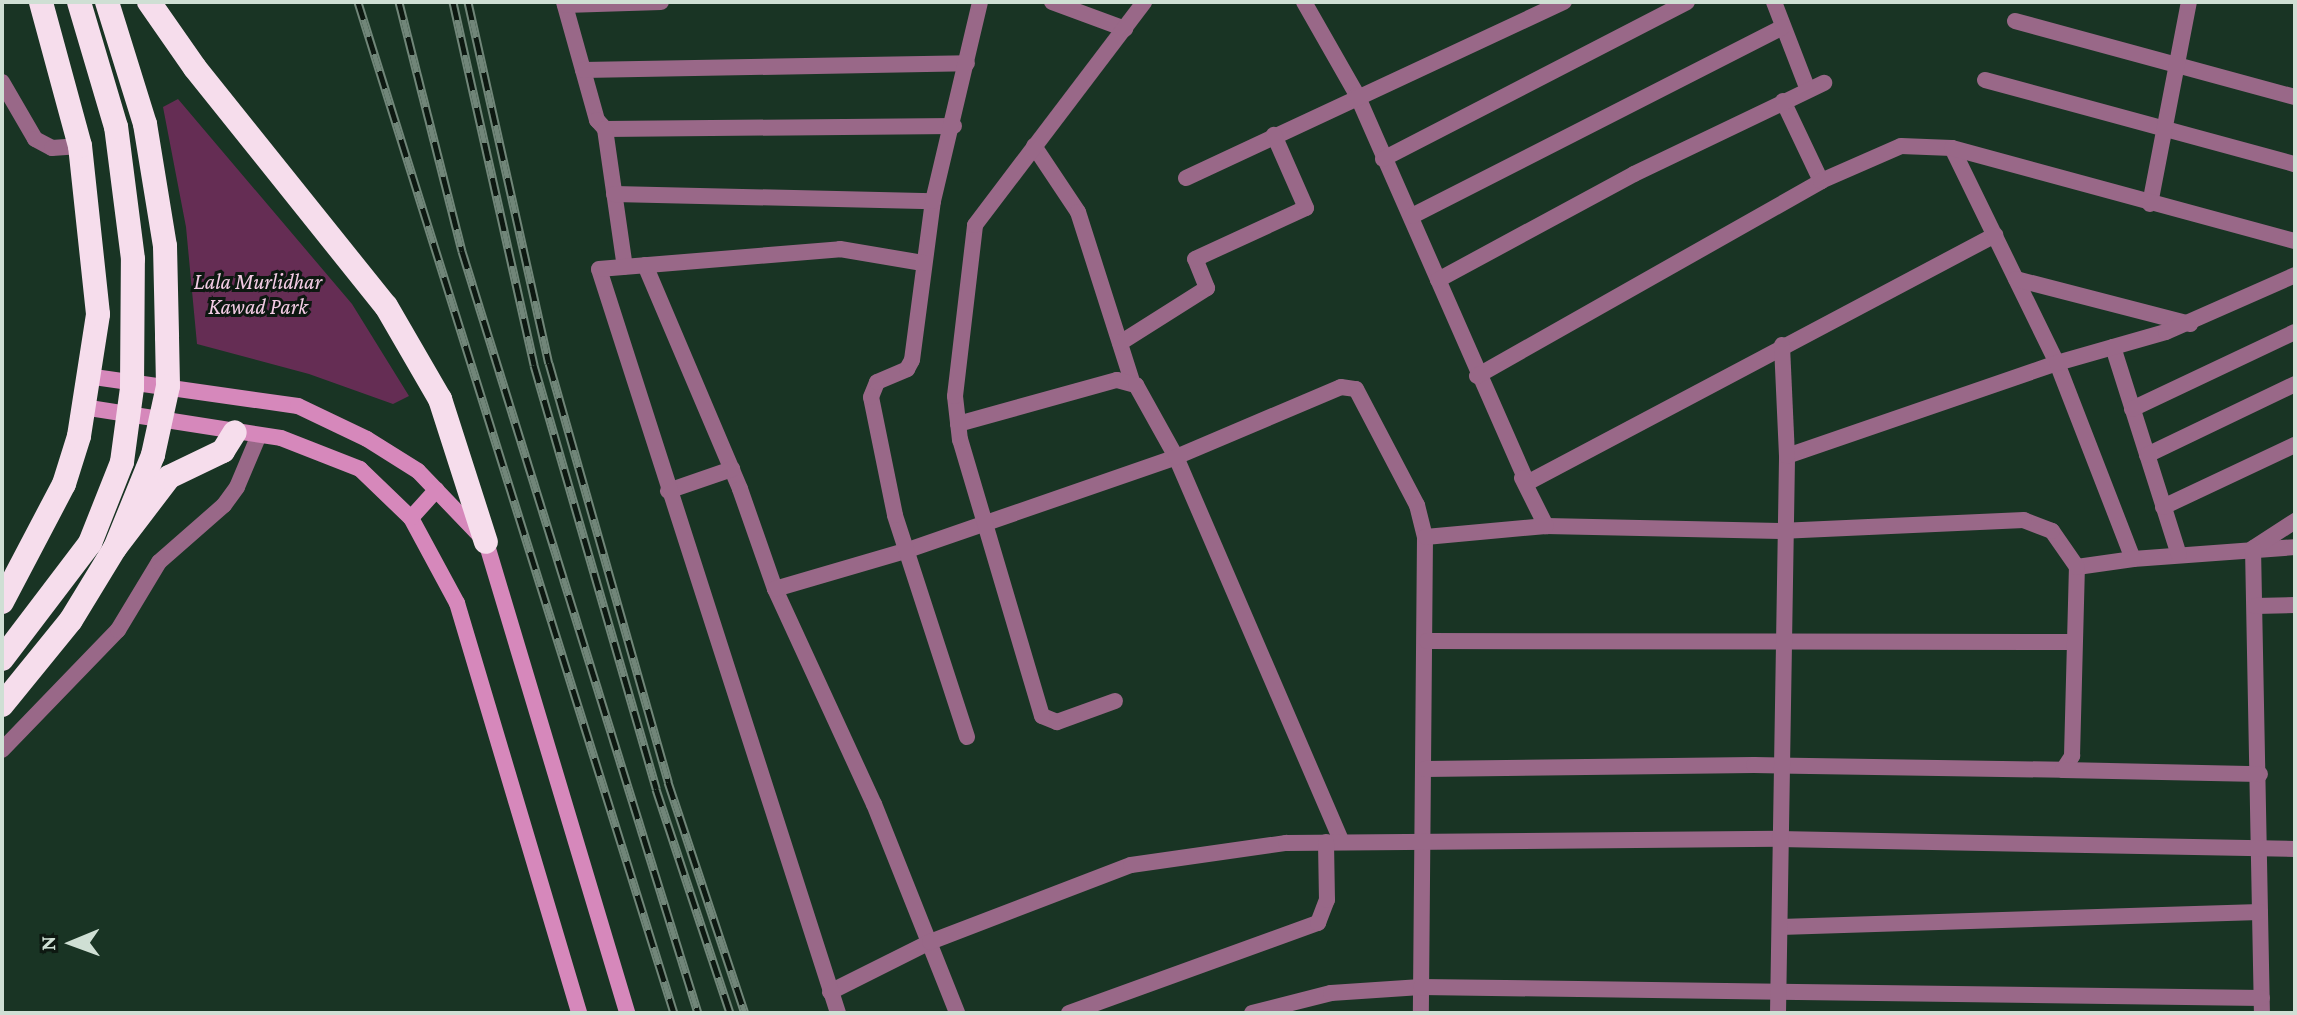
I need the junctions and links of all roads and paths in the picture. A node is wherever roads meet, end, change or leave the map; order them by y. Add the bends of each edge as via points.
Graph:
1 (41, 2) edge
2 (79, 2) edge
3 (107, 2) edge
4 (149, 2) edge
5 (661, 2) edge
6 (980, 2) edge
7 (1052, 2) edge
8 (1144, 2) edge
9 (1304, 2) edge
10 (1564, 2) edge
11 (1687, 2) edge
12 (1774, 2) edge
13 (2189, 2) edge
14 (564, 4) edge
15 (2015, 21) dead end
16 (1783, 27) junction
17 (1125, 29) junction
18 (967, 63) junction
19 (2175, 68) junction
20 (583, 70) junction
21 (1985, 80) dead end
22 (2, 82) edge
23 (1824, 83) dead end
24 (1808, 90) junction
25 (1357, 95) junction
26 (2295, 97) edge
27 (1783, 101) junction
28 (954, 126) junction
29 (2163, 128) junction
30 (605, 129) junction
31 (1274, 135) junction
32 (80, 146) junction
33 (1034, 146) junction
34 (1952, 148) junction
35 (1383, 159) junction
36 (2295, 164) edge
37 (1186, 178) dead end
38 (1821, 181) junction
39 (614, 194) junction
40 (933, 201) junction
41 (2150, 204) junction
42 (1412, 216) junction
43 (1995, 235) junction
44 (2295, 241) edge
45 (923, 263) junction
46 (645, 265) junction
47 (625, 267) junction
48 (2295, 275) edge
49 (2016, 279) junction
50 (1438, 280) junction
51 (2190, 324) junction
52 (2295, 332) edge
53 (1120, 343) junction
54 (1782, 345) junction
55 (2113, 347) junction
56 (2057, 363) junction
57 (87, 376) junction
58 (1477, 376) junction
59 (1132, 381) junction
60 (2295, 384) edge
61 (168, 386) junction
62 (83, 407) junction
63 (2132, 409) junction
64 (159, 417) junction
65 (958, 424) junction
66 (247, 434) junction
67 (2295, 445) edge
68 (2147, 455) junction
69 (1787, 456) junction
70 (1176, 457) junction
71 (732, 469) junction
72 (1522, 478) junction
73 (436, 490) junction
74 (668, 491) junction
75 (2163, 507) junction
76 (411, 518) junction
77 (2295, 521) edge
78 (984, 524) junction
79 (1546, 526) junction
80 (1785, 531) junction
81 (1425, 537) junction
82 (486, 542) junction
83 (2295, 547) edge
84 (115, 548) junction
85 (2253, 548) junction
86 (908, 550) junction
87 (2179, 555) junction
88 (2133, 559) junction
89 (2077, 567) junction
90 (775, 589) junction
91 (4, 596) edge
92 (2295, 605) edge
93 (2255, 606) junction
94 (1782, 639) junction
95 (1427, 641) junction
96 (2073, 642) junction
97 (2, 659) edge
98 (1115, 701) dead end
99 (2, 705) edge
100 (967, 737) dead end
101 (2, 750) edge
102 (1778, 766) junction
103 (1425, 769) junction
104 (2063, 770) junction
105 (2260, 774) junction
106 (1779, 839) junction
107 (1334, 842) junction
108 (1423, 843) junction
109 (2261, 848) junction
110 (2295, 849) edge
111 (2260, 912) junction
112 (1780, 927) junction
113 (930, 942) junction
114 (1421, 987) junction
115 (1778, 991) junction
116 (830, 992) junction
117 (2262, 1005) edge
118 (579, 1013) edge
119 (627, 1013) edge
120 (838, 1013) edge
121 (957, 1013) edge
122 (1069, 1013) edge
123 (1252, 1013) edge
124 (1421, 1013) edge
125 (1778, 1013) edge

1 - 32 highway
2 - 97 highway via 116,127 133,259 132,388 122,462 90,543
3 - 61 highway via 145,124 160,215
4 - 82 highway via 195,68 386,306 440,399
5 - 14 street
6 - 18 street
7 - 17 street
8 - 17 street
9 - 25 street
10 - 25 street
11 - 35 street
12 - 16 street
13 - 19 street
14 - 20 street
15 - 19 street
16 - 24 street
16 - 42 street
17 - 33 street
18 - 20 street
18 - 28 street
19 - 26 street
19 - 29 street
20 - 30 street
21 - 29 street
22 - 32 street via 35,139 52,148
23 - 24 street
24 - 27 street
25 - 31 street
25 - 35 street
27 - 38 street
27 - 50 street
28 - 30 street
28 - 40 street
29 - 36 street
29 - 41 street
30 - 39 street
31 - 37 street
31 - 53 street via 1306,208 1195,259 1207,288
32 - 57 highway via 98,314
33 - 53 street via 1078,212
33 - 65 street via 975,225 955,396
34 - 38 street via 1886,150
34 - 41 street
34 - 43 street
35 - 42 street
38 - 58 street
39 - 40 street
39 - 47 street
40 - 45 street
41 - 44 street
42 - 50 street
43 - 49 street
43 - 54 street
45 - 46 street via 840,249
45 - 86 street via 912,360 907,369 877,382 871,397 877,444
46 - 47 street
46 - 71 street
47 - 74 street via 599,269
48 - 51 street
49 - 51 street
49 - 56 street
50 - 58 street
51 - 55 street
52 - 63 street
53 - 59 street
54 - 69 street
54 - 72 street via 1530,482
55 - 56 street
55 - 63 street
56 - 69 street
56 - 88 street
57 - 61 street
57 - 62 highway
58 - 72 street
59 - 65 street via 1117,380
59 - 70 street
60 - 68 street
61 - 64 highway
61 - 73 street via 298,406 367,439 418,471
62 - 64 street
62 - 91 highway via 64,484
63 - 68 street
64 - 66 street
64 - 84 highway via 153,455
65 - 78 street
66 - 76 street via 281,438 360,469
66 - 84 highway via 169,477
66 - 101 street via 237,487 224,505 159,562 118,630
67 - 75 street
68 - 75 street
69 - 80 street
70 - 78 street
70 - 81 street via 1352,386 1417,505
70 - 107 street
71 - 74 street
71 - 90 street
72 - 79 street
73 - 76 street
73 - 82 street
74 - 116 street
75 - 87 street
76 - 118 street via 457,603
77 - 85 street
78 - 86 street
78 - 98 street via 1042,716 1057,722
79 - 80 street
79 - 81 street
80 - 89 street via 2024,520 2052,531
80 - 94 street
81 - 95 street
82 - 119 street
83 - 85 street
84 - 99 highway via 71,620
85 - 87 street
85 - 93 street
86 - 90 street
86 - 100 street
87 - 88 street
88 - 89 street
89 - 96 street
90 - 113 street via 874,804
92 - 93 street
93 - 105 street
94 - 95 street
94 - 96 street
94 - 102 street
95 - 103 street
96 - 104 street via 2072,756
102 - 103 street
102 - 104 street
102 - 106 street
103 - 108 street
104 - 105 street
105 - 109 street
106 - 108 street
106 - 109 street
106 - 112 street
107 - 108 street
107 - 113 street via 1184,854 1131,865
107 - 122 street via 1327,900 1318,923
108 - 114 street
109 - 110 street
109 - 111 street
111 - 112 street
111 - 117 street
112 - 115 street
113 - 116 street
113 - 121 street
114 - 115 street
114 - 123 street via 1331,993
114 - 124 street
115 - 117 street
115 - 125 street
116 - 120 street

